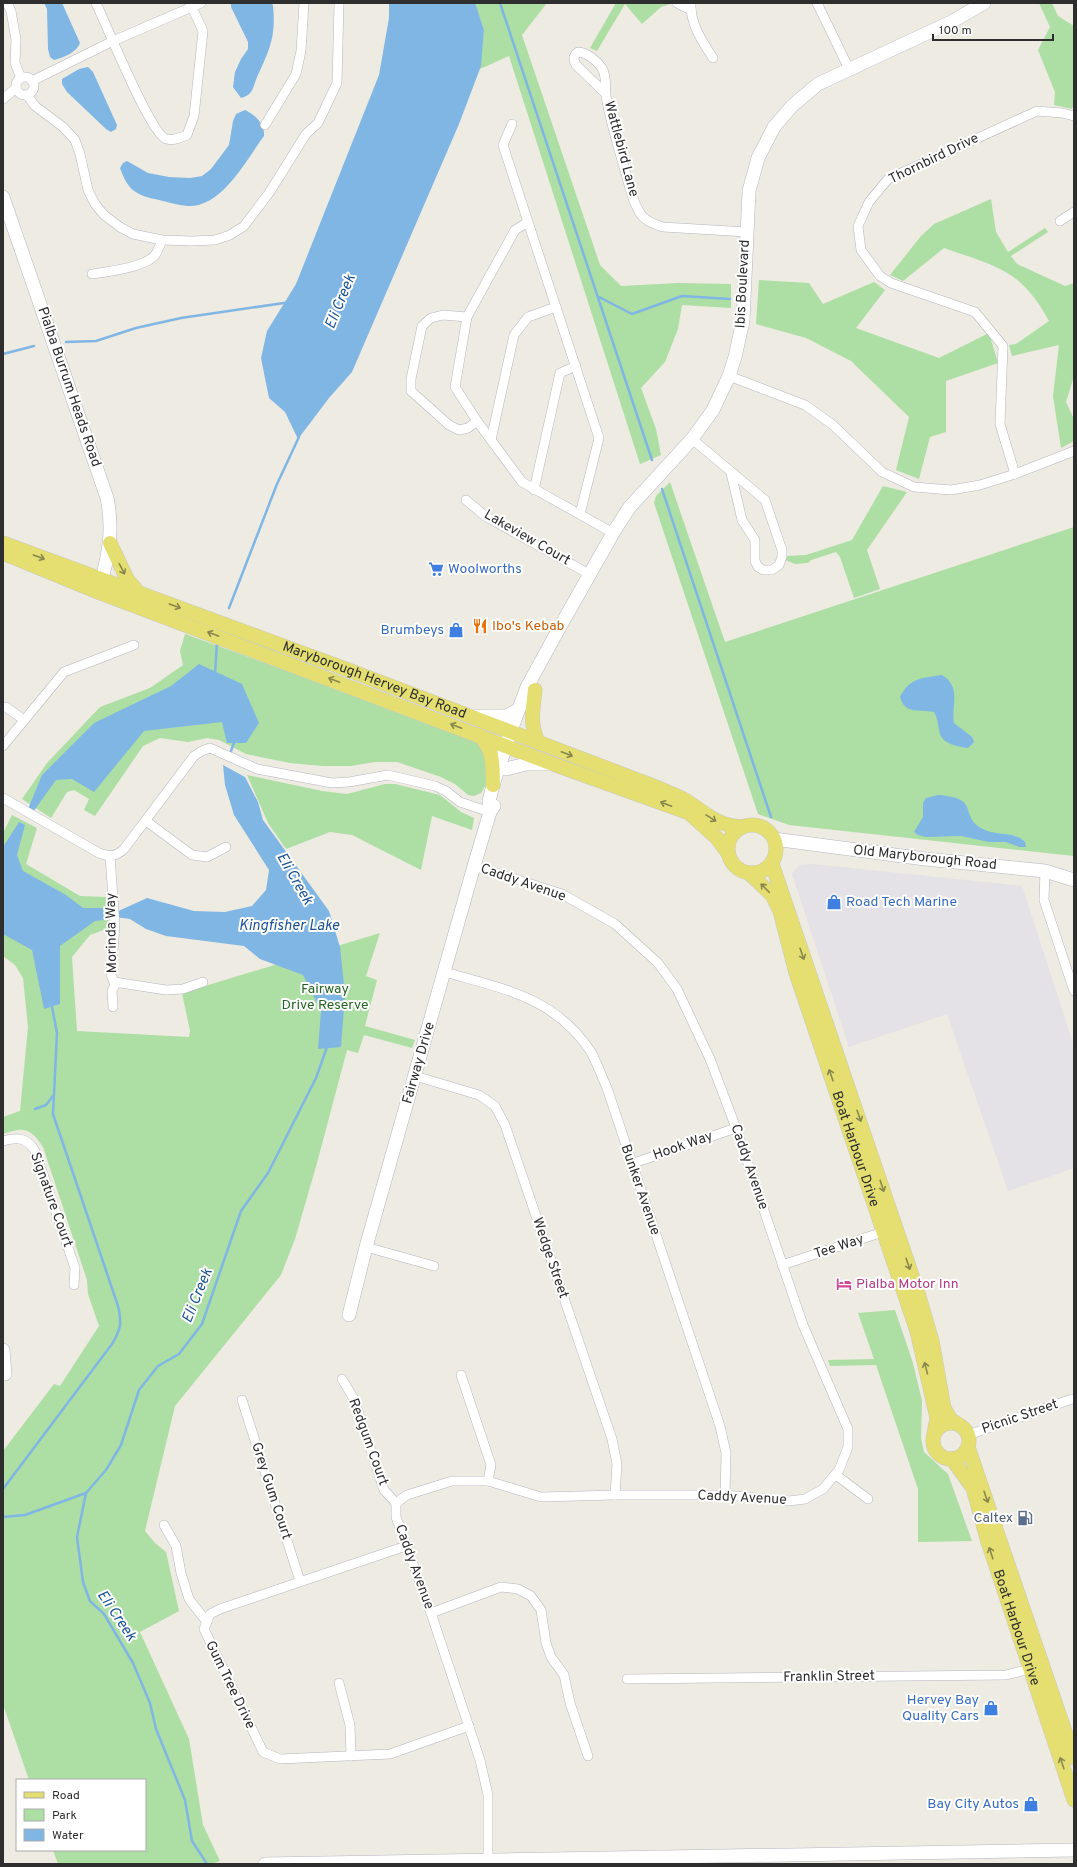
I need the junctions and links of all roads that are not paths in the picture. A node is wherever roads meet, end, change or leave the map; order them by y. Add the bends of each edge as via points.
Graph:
1 (7, 3) edge
2 (96, 3) edge
3 (201, 3) edge
4 (304, 3) edge
5 (339, 3) edge
6 (677, 3) edge
7 (817, 3) edge
8 (984, 3) edge
9 (191, 5) edge
10 (691, 7) edge
11 (113, 41) junction
12 (713, 58) dead end
13 (849, 69) junction
14 (21, 78) junction
15 (32, 80) junction
16 (16, 88) junction
17 (606, 94) junction
18 (27, 95) junction
19 (3, 99) edge
20 (1074, 116) edge
21 (512, 124) dead end
22 (265, 125) dead end
23 (3, 197) edge
24 (1074, 212) edge
25 (1060, 221) dead end
26 (528, 222) junction
27 (747, 232) junction
28 (162, 240) junction
29 (92, 274) dead end
30 (556, 307) junction
31 (467, 317) junction
32 (576, 366) junction
33 (729, 376) junction
34 (477, 422) junction
35 (692, 439) junction
36 (492, 440) junction
37 (1074, 451) edge
38 (731, 473) junction
39 (1015, 474) junction
40 (534, 490) junction
41 (466, 500) dead end
42 (580, 514) junction
43 (613, 533) junction
44 (3, 543) edge
45 (110, 543) junction
46 (3, 553) edge
47 (589, 574) junction
48 (100, 586) junction
49 (138, 592) junction
50 (134, 645) dead end
51 (544, 658) junction
52 (535, 690) junction
53 (6, 707) dead end
54 (518, 710) junction
55 (468, 716) junction
56 (24, 720) junction
57 (478, 734) junction
58 (512, 740) junction
59 (539, 743) junction
60 (3, 746) edge
61 (553, 764) junction
62 (506, 769) junction
63 (493, 784) junction
64 (3, 798) edge
65 (490, 812) junction
66 (146, 821) junction
67 (741, 828) junction
68 (774, 839) junction
69 (226, 847) dead end
70 (728, 853) junction
71 (110, 856) junction
72 (772, 864) junction
73 (474, 866) junction
74 (1045, 871) junction
75 (750, 874) junction
76 (1074, 880) edge
77 (445, 972) junction
78 (203, 982) dead end
79 (116, 983) junction
80 (1074, 991) edge
81 (113, 1007) dead end
82 (415, 1076) junction
83 (736, 1128) junction
84 (3, 1141) edge
85 (631, 1164) junction
86 (890, 1230) junction
87 (366, 1247) junction
88 (782, 1265) junction
89 (434, 1266) dead end
90 (74, 1286) dead end
91 (349, 1315) dead end
92 (3, 1350) edge
93 (5, 1374) dead end
94 (461, 1375) dead end
95 (342, 1379) dead end
96 (1072, 1399) dead end
97 (242, 1400) dead end
98 (956, 1424) junction
99 (934, 1434) junction
100 (968, 1441) junction
101 (952, 1459) junction
102 (836, 1475) junction
103 (488, 1481) junction
104 (615, 1495) junction
105 (725, 1495) junction
106 (868, 1498) dead end
107 (396, 1503) junction
108 (164, 1525) dead end
109 (406, 1546) junction
110 (300, 1581) junction
111 (431, 1613) junction
112 (206, 1620) junction
113 (1028, 1623) junction
114 (1030, 1669) junction
115 (627, 1679) dead end
116 (339, 1683) dead end
117 (1052, 1694) junction
118 (469, 1726) junction
119 (351, 1756) junction
120 (588, 1756) dead end
121 (1074, 1758) edge
122 (1074, 1800) edge
123 (1074, 1850) edge
124 (488, 1859) junction
125 (831, 1859) edge
126 (370, 1862) edge
127 (265, 1864) edge

1 - 14 street via 16,40 15,63
2 - 11 street
3 - 9 street
4 - 22 street via 301,51 296,74
5 - 28 street via 337,83 318,123 306,134 255,214 244,226 230,235 215,240
6 - 10 street
7 - 13 street
8 - 13 street, Ibis Boulevard via 951,22
9 - 11 street
9 - 11 street via 203,31 194,116 187,135 175,140 165,138 156,130
10 - 12 street via 691,14 701,40
11 - 15 street
13 - 27 street, Ibis Boulevard via 818,84 792,106 774,127 758,158 751,185
14 - 15 street
14 - 16 street via 16,82
15 - 18 street via 33,89
16 - 18 street via 20,94
16 - 19 street
17 - 17 street, Wattlebird Lane via 603,69 583,52 578,52 573,60 576,65
17 - 27 street, Wattlebird Lane via 633,198 643,216 652,224 663,228
18 - 28 street via 35,106 63,127 74,140 80,154 88,190 104,215 133,234
20 - 39 street, Thornbird Drive via 1037,112 888,178 869,202 858,226 861,250 880,276 890,283 975,312 1003,346 1000,424
21 - 26 street via 503,144
23 - 45 street, Pialba Burrum Heads Road via 107,498 111,516
24 - 25 street
26 - 30 street
26 - 31 street via 515,230
27 - 33 street, Ibis Boulevard via 743,321
28 - 29 street via 155,255 148,260 118,270
30 - 32 street
30 - 36 street via 528,317 514,335
31 - 34 street via 455,387
31 - 34 street via 443,315 431,318 422,326 411,378 411,391 459,430
32 - 40 street via 560,373
32 - 42 street via 599,438
33 - 35 street, Ibis Boulevard via 713,410
33 - 39 street via 805,405 833,425 882,472 914,487 951,490 980,485
34 - 36 street
35 - 38 street
35 - 43 street, Ibis Boulevard via 629,508
36 - 40 street via 522,482
37 - 39 street
38 - 38 street via 765,500 782,550 779,565 772,570 764,570 755,562 755,540 742,520
40 - 42 street
41 - 47 street, Lakeview Court via 485,516
42 - 43 street
43 - 47 street, Ibis Boulevard
44 -> 48 main road, Maryborough Hervey Bay Road
45 - 48 street, Pialba Burrum Heads Road
45 -> 49 main road via 127,579
46 - 48 main road, Maryborough Hervey Bay Road
47 - 51 street, Ibis Boulevard
48 - 49 main road, Maryborough Hervey Bay Road
57 -> 48 main road, Maryborough Hervey Bay Road
49 -> 55 main road, Maryborough Hervey Bay Road
50 - 56 street via 64,672
51 - 52 street, Ibis Boulevard
51 - 54 street, Ibis Boulevard via 527,687
52 - 58 street, Ibis Boulevard
52 - 59 main road via 532,727
53 - 56 street
54 - 55 street via 506,716
54 - 58 street, Ibis Boulevard
55 - 58 main road, Maryborough Hervey Bay Road
56 - 60 street
57 - 58 main road, Maryborough Hervey Bay Road
57 - 63 main road via 491,752
58 - 59 main road, Maryborough Hervey Bay Road
58 - 61 main road, Maryborough Hervey Bay Road
58 - 62 street, Fairway Drive
58 - 63 street, Fairway Drive
59 -> 67 main road, Maryborough Hervey Bay Road via 670,794 684,800 713,820
61 - 62 street via 526,764
70 -> 61 main road, Maryborough Hervey Bay Road via 717,838 689,813
62 - 65 street, Fairway Drive via 496,804
63 - 65 street, Fairway Drive via 488,801
64 - 71 street via 99,853
65 - 66 street via 460,802 435,786 388,775 332,783 257,769 210,748 194,756
65 - 73 street, Fairway Drive
66 - 69 street via 192,854 207,857
66 - 71 street via 124,849
67 - 68 main road via 753,825 765,829
67 - 70 main road via 731,837
68 - 72 main road via 776,850
68 - 74 street, Old Maryborough Road via 924,859
70 - 75 main road via 732,863 741,871
71 - 79 street, Morinda Way via 115,924 111,975
72 - 75 main road via 763,871
72 -> 86 main road, Boat Harbour Drive
73 - 77 street, Fairway Drive
73 - 83 street, Caddy Avenue via 562,894 615,924 658,963 677,989 710,1058
74 - 76 street, Old Maryborough Road
74 - 80 street via 1044,900
86 -> 75 main road, Boat Harbour Drive via 796,973 780,911 772,895
77 - 82 street, Fairway Drive
77 - 85 street, Bunker Avenue via 510,990 542,1005 572,1028 591,1053 607,1088
78 - 79 street, Morinda Way via 183,989 166,990
79 - 81 street, Morinda Way via 112,991
82 - 87 street, Fairway Drive
82 - 104 street, Wedge Street via 479,1095 495,1106 505,1125 612,1439 616,1464
83 - 85 street, Hook Way
83 - 88 street, Caddy Avenue
84 - 90 street, Signature Court via 25,1139 35,1151 75,1268
85 - 105 street, Bunker Avenue via 720,1426 726,1453
86 - 88 street, Tee Way
86 -> 98 main road, Boat Harbour Drive via 932,1341 944,1408
99 -> 86 main road, Boat Harbour Drive via 937,1418 929,1379
87 - 89 street
87 - 91 street, Fairway Drive
88 - 102 street, Caddy Avenue via 803,1325 848,1429 848,1447
92 - 93 street
94 - 103 street via 491,1466
95 - 107 street, Redgum Court via 354,1398 384,1490
96 - 100 street, Picnic Street
97 - 110 street, Grey Gum Court
98 - 99 main road via 943,1425
98 - 100 main road via 964,1428
99 - 101 main road via 933,1442 937,1453 944,1458
100 - 101 main road via 960,1457
100 -> 113 main road, Boat Harbour Drive
114 -> 101 main road, Boat Harbour Drive via 973,1488
102 - 105 street, Caddy Avenue via 823,1489 805,1499 789,1501
102 - 106 street
103 - 104 street, Caddy Avenue via 541,1497
103 - 107 street, Caddy Avenue via 452,1481 407,1494
104 - 105 street, Caddy Avenue
107 - 109 street, Caddy Avenue via 396,1517
108 - 112 street via 176,1546 189,1599
109 - 110 street, Gum Tree Drive
109 - 111 street, Caddy Avenue
110 - 112 street, Gum Tree Drive via 220,1609 210,1614
111 - 118 street, Caddy Avenue
111 - 120 street via 501,1587 518,1589 531,1596 541,1610 546,1643 551,1657 564,1675 570,1703
112 - 119 street, Gum Tree Drive via 204,1629 263,1752 280,1758
113 - 114 main road via 1034,1658
113 - 117 main road, Boat Harbour Drive
114 - 115 street, Franklin Street via 1006,1674
114 - 117 main road
122 -> 114 main road, Boat Harbour Drive
116 - 119 street via 350,1725
117 - 121 main road, Boat Harbour Drive
118 - 119 street, Gum Tree Drive via 390,1754
118 - 124 street, Caddy Avenue via 488,1795
123 - 125 street
124 - 125 street
124 - 126 street
126 - 127 street

